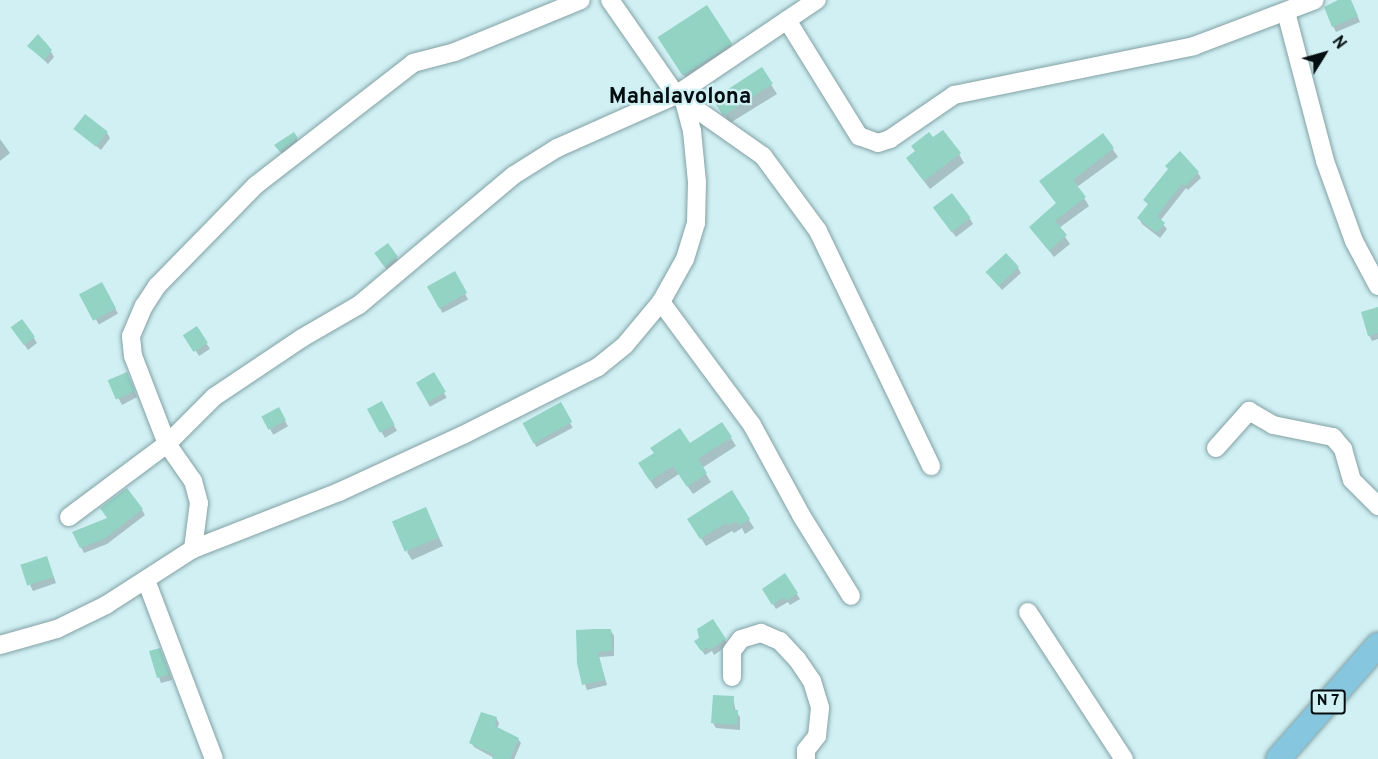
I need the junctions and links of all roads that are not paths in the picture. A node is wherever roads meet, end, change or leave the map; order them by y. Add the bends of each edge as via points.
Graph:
1 (581, 0) edge
2 (610, 0) edge
3 (817, 0) edge
4 (1314, 0) edge
5 (1286, 12) junction
6 (787, 20) junction
7 (680, 99) junction
8 (1378, 286) edge
9 (661, 302) junction
10 (167, 444) junction
11 (1216, 448) dead end
12 (931, 466) dead end
13 (1378, 506) edge
14 (69, 517) dead end
15 (193, 549) junction
16 (146, 580) junction
17 (851, 596) dead end
18 (1028, 612) dead end
19 (0, 645) edge
20 (1378, 645) edge
21 (732, 677) dead end
22 (214, 759) edge
23 (806, 759) edge
24 (1124, 759) edge
25 (1278, 759) edge

1 - 10 street via 456,52 413,63 256,185 157,286 132,336 133,356
2 - 7 street
3 - 6 street
4 - 5 street
5 - 6 street via 1194,46 954,95 890,139 878,143 859,136
5 - 8 street via 1325,160 1354,241
6 - 7 street
7 - 9 street via 692,131 696,223 685,259
7 - 10 street via 557,148 514,175 359,305 214,397
7 - 12 street via 763,156 818,231
9 - 15 street via 625,345 571,382 339,492
9 - 17 street via 752,425
10 - 14 street
10 - 15 street via 193,481 199,503
11 - 13 street via 1249,411 1274,425 1333,437 1343,449 1352,480
15 - 16 street
16 - 19 street via 57,629
16 - 22 street
18 - 24 street
20 - 25 main road, N 7
21 - 23 street via 732,651 741,639 761,633 780,641 791,653 812,681 820,708 817,736 806,750

